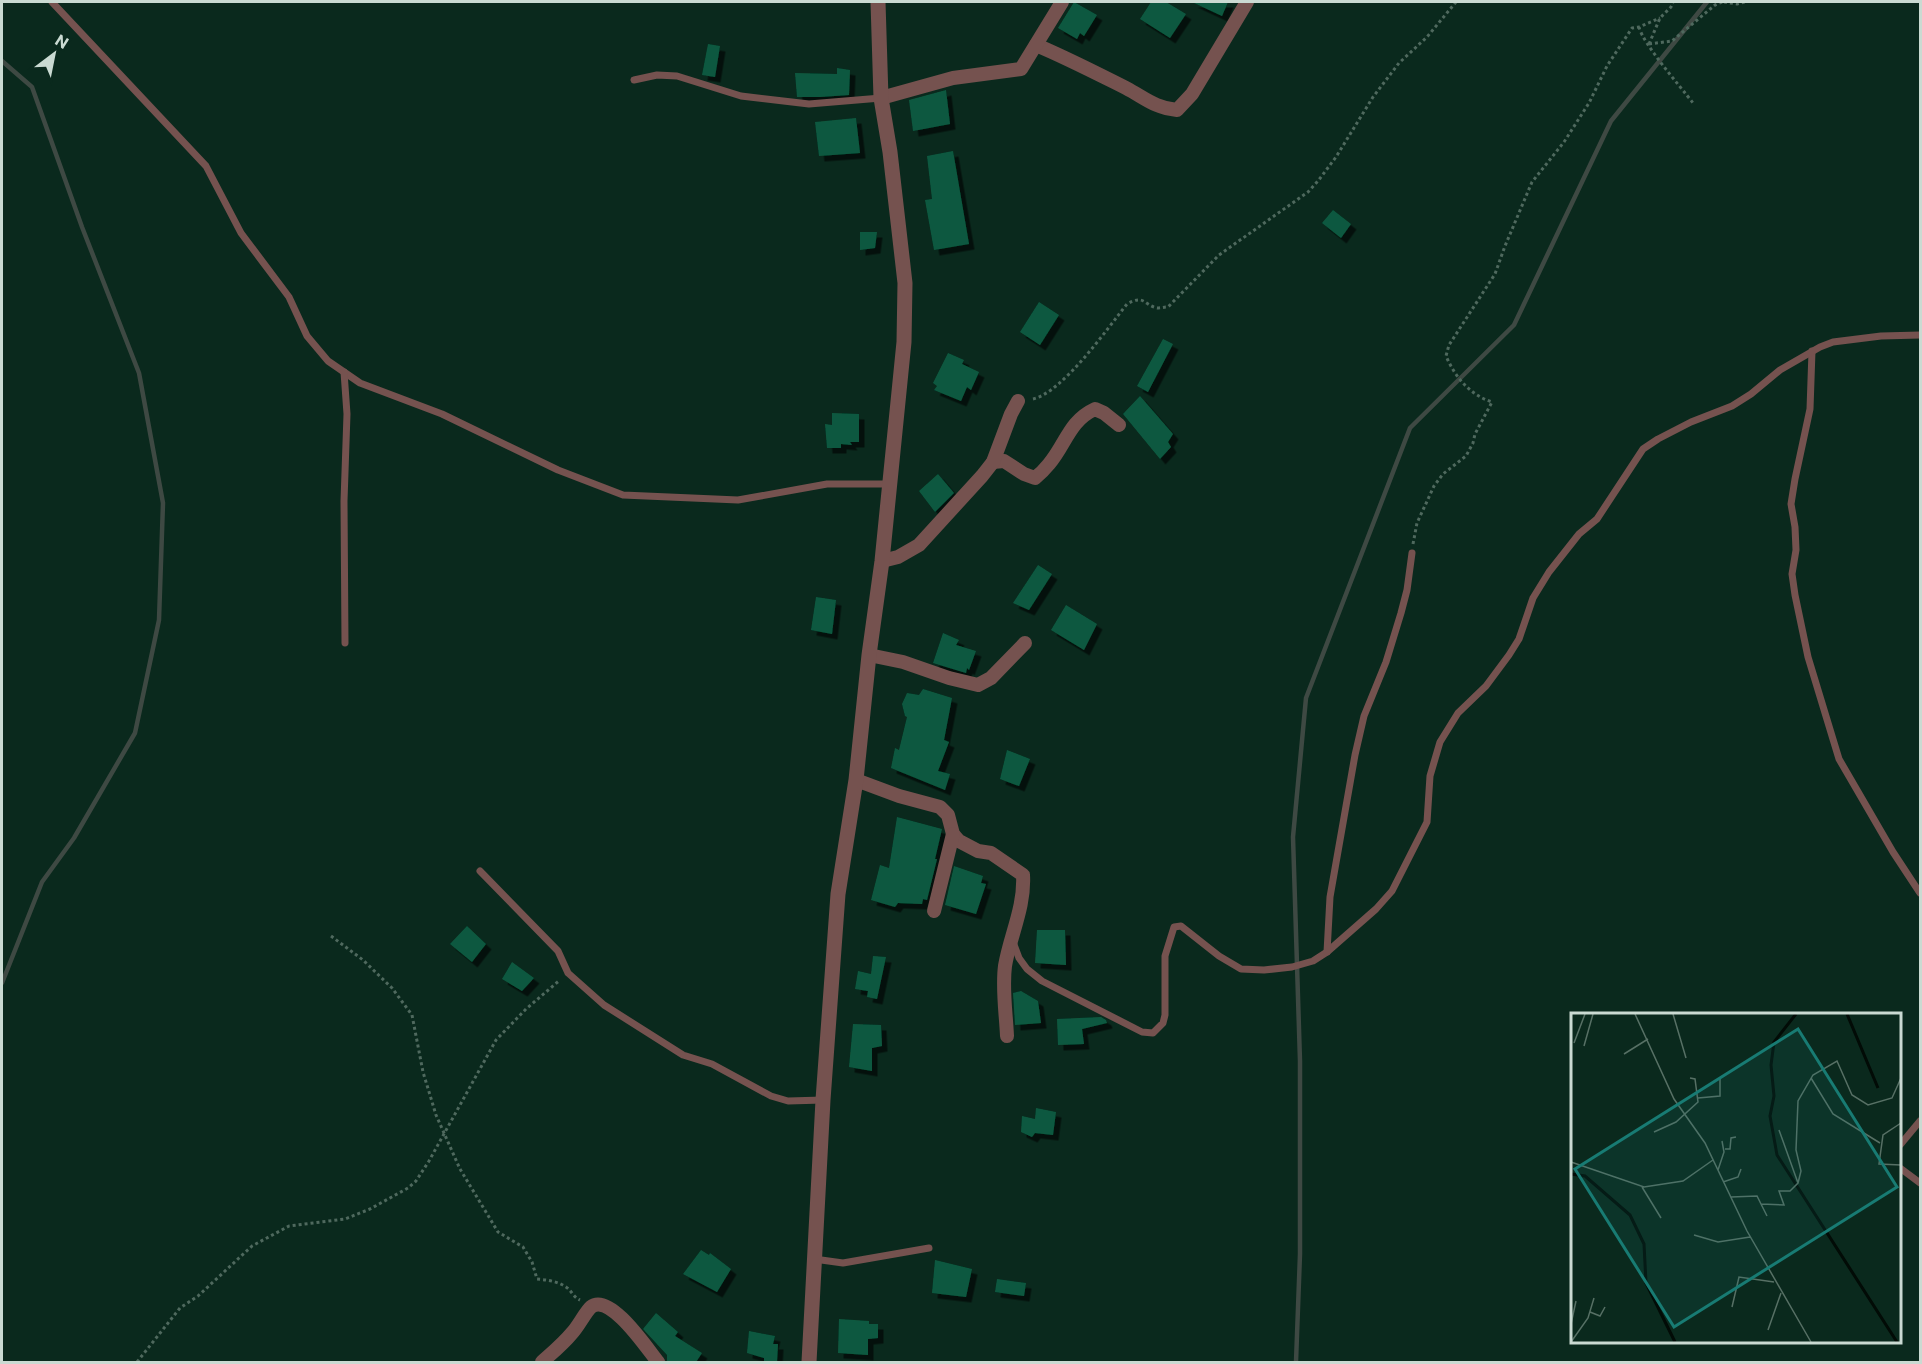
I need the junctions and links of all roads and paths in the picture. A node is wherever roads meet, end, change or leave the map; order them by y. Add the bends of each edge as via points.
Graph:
1 (52, 2) edge
2 (878, 2) edge
3 (1062, 2) edge
4 (1247, 2) edge
5 (1456, 2) edge
6 (1673, 2) edge
7 (1723, 2) edge
8 (1745, 2) edge
9 (1660, 18) junction
10 (1640, 27) junction
11 (1649, 44) junction
12 (1036, 45) junction
13 (634, 80) dead end
14 (881, 98) junction
15 (1693, 103) dead end
16 (1920, 335) edge
17 (1812, 351) junction
18 (344, 372) junction
19 (1018, 401) joint
20 (1119, 425) dead end
21 (993, 462) junction
22 (890, 484) junction
23 (1412, 544) dead end
24 (1412, 553) dead end
25 (882, 561) junction
26 (345, 643) dead end
27 (1025, 643) dead end
28 (869, 655) junction
29 (856, 780) junction
30 (953, 834) junction
31 (480, 871) dead end
32 (1920, 893) edge
33 (934, 911) dead end
34 (331, 936) dead end
35 (1013, 940) junction
36 (1327, 952) junction
37 (568, 973) junction
38 (1007, 1036) dead end
39 (823, 1100) junction
40 (1920, 1121) edge
41 (444, 1134) junction
42 (1901, 1143) edge
43 (1901, 1169) edge
44 (1920, 1183) edge
45 (929, 1248) dead end
46 (814, 1259) junction
47 (601, 1304) junction
48 (137, 1362) edge
49 (542, 1362) edge
50 (658, 1362) edge
51 (808, 1362) edge

1 - 18 lane via 206,166 241,233 289,297 307,336
2 - 14 street
3 - 12 street
4 - 12 street via 1192,94 1177,110 1161,109
5 - 19 path via 1434,30 1399,63 1308,192 1219,255 1168,307 1156,308 1145,300 1127,304 1055,388 1036,399
6 - 9 path
7 - 8 path
7 - 11 path via 1715,4 1672,41
9 - 10 path
9 - 11 path
10 - 11 path
10 - 23 path via 1632,28 1564,142 1532,182 1495,274 1449,345 1446,356 1458,379 1492,402 1466,456 1434,486
11 - 15 path
12 - 14 street via 1021,69 953,78
13 - 14 lane via 677,76 741,96 809,105
14 - 22 street via 905,283 904,342
16 - 17 lane via 1833,342
17 - 32 lane via 1810,409 1791,504 1795,595 1808,657 1839,759
17 - 36 lane via 1732,406 1691,422 1643,449 1596,519 1549,572 1533,598 1519,639 1509,655 1486,686 1458,713 1440,742 1430,776 1427,822 1392,891
18 - 22 lane via 360,383 442,414 558,470 623,495 738,500 827,484
18 - 26 lane
19 - 21 street
20 - 21 street via 1095,409 1083,415 1049,465 1035,478 1004,461
21 - 25 street via 919,545
22 - 25 street
24 - 36 lane via 1401,613 1364,716 1355,754 1330,897
25 - 28 street
27 - 28 street via 991,678 978,685
28 - 29 street
29 - 30 street via 940,807 948,815
29 - 39 street via 838,894
30 - 33 street
30 - 35 street via 967,846 991,853 1023,875
31 - 37 lane via 558,951
34 - 41 path via 393,988 412,1015 423,1071
35 - 36 lane via 1019,958 1042,981 1142,1032 1153,1033 1159,1029 1164,1015 1165,956 1174,927 1181,926 1241,969 1292,967
35 - 38 street via 1005,966
37 - 39 lane via 604,1005 683,1055 712,1064 771,1096 788,1101
37 - 41 path via 496,1040
39 - 46 street
40 - 42 lane
41 - 47 path via 498,1232 523,1247 537,1279 568,1288 573,1297 583,1302
41 - 48 path via 416,1181 388,1200 345,1219 289,1226 252,1246 180,1308
43 - 44 lane
45 - 46 lane via 843,1263
46 - 51 street
47 - 49 street via 591,1307 572,1334
47 - 50 street via 620,1315

